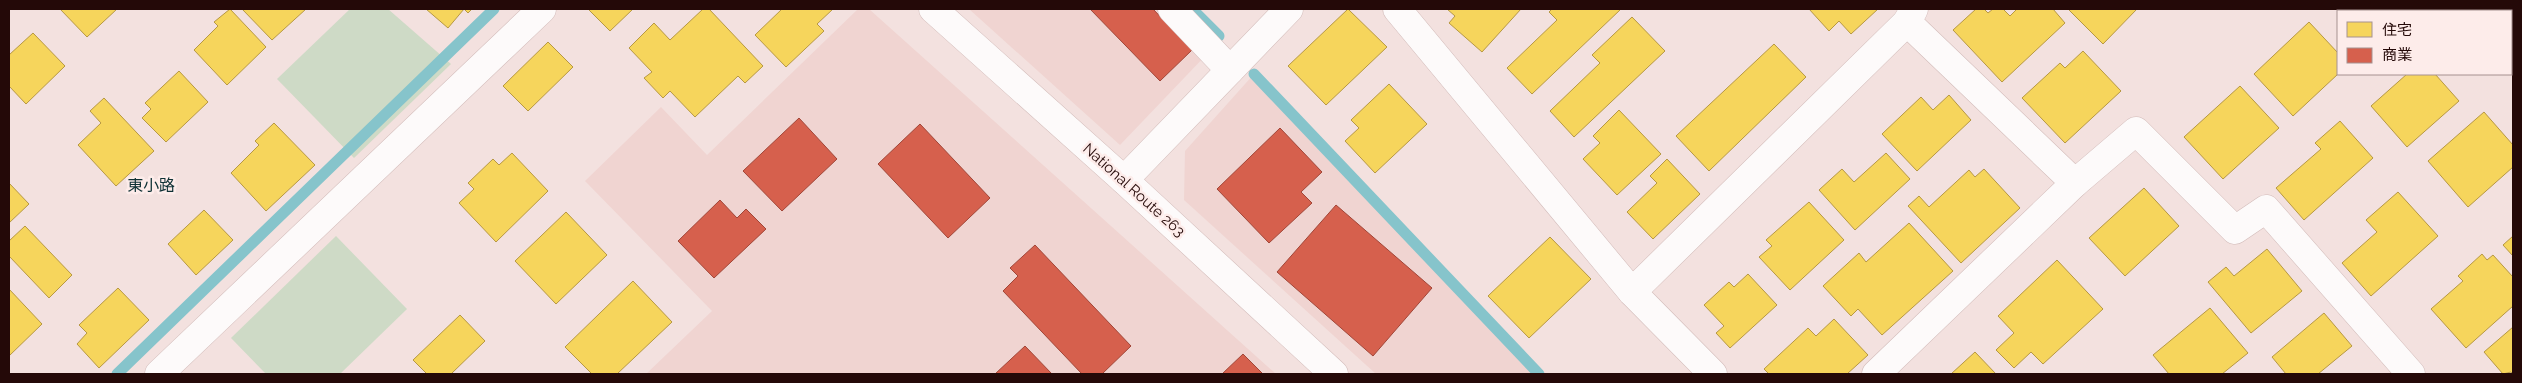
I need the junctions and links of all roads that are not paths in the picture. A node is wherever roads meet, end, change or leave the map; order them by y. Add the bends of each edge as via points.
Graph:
1 (542, 9) edge
2 (933, 9) edge
3 (1172, 9) edge
4 (1289, 9) edge
5 (1397, 9) edge
6 (1910, 16) edge
7 (1230, 70) junction
8 (1124, 180) junction
9 (2075, 183) junction
10 (1632, 292) junction
11 (158, 374) edge
12 (1334, 374) edge
13 (1713, 374) edge
14 (1876, 374) edge
15 (2411, 374) edge

1 - 11 main road
2 - 8 main road, National Route 263
3 - 7 main road
4 - 7 main road
5 - 10 main road
6 - 9 main road
6 - 10 main road
7 - 8 main road
8 - 12 main road, National Route 263
9 - 14 main road
9 - 15 main road via 2136,131 2235,230 2266,209
10 - 13 main road

